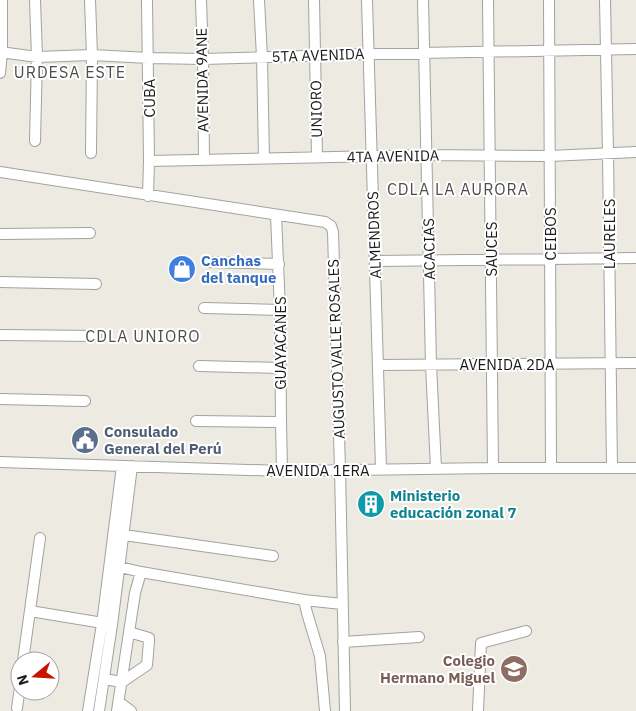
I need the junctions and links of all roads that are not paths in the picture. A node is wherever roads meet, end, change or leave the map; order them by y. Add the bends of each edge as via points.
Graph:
1 (2, 0) edge
2 (36, 0) edge
3 (90, 0) edge
4 (147, 0) edge
5 (200, 0) edge
6 (259, 0) edge
7 (314, 0) edge
8 (367, 0) edge
9 (422, 0) edge
10 (488, 0) edge
11 (549, 0) edge
12 (605, 0) edge
13 (636, 49) edge
14 (549, 50) junction
15 (606, 50) junction
16 (1, 52) edge
17 (489, 52) junction
18 (424, 53) junction
19 (369, 54) junction
20 (92, 55) junction
21 (315, 55) junction
22 (37, 57) junction
23 (262, 57) junction
24 (149, 58) junction
25 (203, 59) junction
26 (0, 73) edge
27 (35, 141) dead end
28 (636, 152) edge
29 (91, 153) dead end
30 (608, 153) junction
31 (426, 155) junction
32 (490, 155) junction
33 (371, 156) junction
34 (550, 156) junction
35 (317, 157) junction
36 (264, 158) junction
37 (204, 160) junction
38 (150, 161) junction
39 (0, 172) edge
40 (148, 196) junction
41 (276, 215) junction
42 (0, 234) edge
43 (90, 234) dead end
44 (609, 258) junction
45 (636, 258) edge
46 (550, 259) junction
47 (429, 260) junction
48 (491, 260) junction
49 (374, 261) junction
50 (206, 262) dead end
51 (279, 264) junction
52 (0, 282) edge
53 (96, 284) dead end
54 (204, 308) dead end
55 (280, 310) junction
56 (0, 335) edge
57 (96, 336) dead end
58 (636, 363) edge
59 (551, 364) junction
60 (610, 364) junction
61 (378, 365) junction
62 (431, 365) junction
63 (492, 365) junction
64 (199, 366) dead end
65 (280, 368) junction
66 (0, 399) edge
67 (86, 401) dead end
68 (196, 421) dead end
69 (281, 422) junction
70 (0, 462) edge
71 (127, 466) junction
72 (552, 467) junction
73 (436, 468) junction
74 (493, 468) junction
75 (612, 468) junction
76 (636, 468) edge
77 (340, 469) junction
78 (381, 469) junction
79 (282, 471) junction
80 (124, 535) junction
81 (40, 538) dead end
82 (273, 556) dead end
83 (120, 567) junction
84 (141, 572) junction
85 (304, 600) junction
86 (342, 604) junction
87 (30, 611) junction
88 (107, 624) junction
89 (526, 631) dead end
90 (129, 632) junction
91 (419, 637) dead end
92 (343, 642) junction
93 (25, 651) edge
94 (104, 679) junction
95 (122, 682) junction
96 (18, 701) edge
97 (118, 706) edge
98 (17, 708) dead end
99 (88, 711) edge
100 (99, 711) edge
101 (131, 711) edge
102 (325, 711) edge
103 (345, 711) edge
104 (478, 711) edge

1 - 16 street
2 - 22 street
3 - 20 street
4 - 24 street, CUBA
5 - 25 street, AVENIDA 9ANE
6 - 23 street
7 - 21 street, UNIORO
8 - 19 street, ALMENDROS
9 - 18 street, ACACIAS
10 - 17 street, SAUCES
11 - 14 street, CEIBOS
12 - 15 street, LAURELES
13 - 15 street, 5TA AVENIDA
14 - 15 street, 5TA AVENIDA
14 - 17 street, 5TA AVENIDA
14 - 34 street, CEIBOS
15 - 30 street, LAURELES
16 - 22 street, 5TA AVENIDA
16 - 26 street
17 - 18 street, 5TA AVENIDA
17 - 32 street, SAUCES
18 - 19 street, 5TA AVENIDA
18 - 31 street, ACACIAS
19 - 21 street, 5TA AVENIDA
19 - 33 street, ALMENDROS
20 - 22 street, 5TA AVENIDA
20 - 24 street, 5TA AVENIDA
20 - 29 street
21 - 23 street, 5TA AVENIDA
21 - 35 street, UNIORO
22 - 27 street
23 - 25 street, 5TA AVENIDA
23 - 36 street
24 - 25 street, 5TA AVENIDA
24 - 38 street, CUBA
25 - 37 street, AVENIDA 9ANE
28 - 30 street, 4TA AVENIDA
30 - 34 street, 4TA AVENIDA
30 - 44 street, LAURELES
31 - 32 street, 4TA AVENIDA
31 - 33 street, 4TA AVENIDA
31 - 47 street, ACACIAS
32 - 34 street, 4TA AVENIDA
32 - 48 street, SAUCES
33 - 35 street, 4TA AVENIDA
33 - 49 street, ALMENDROS
34 - 46 street, CEIBOS
35 - 36 street, 4TA AVENIDA
36 - 37 street, 4TA AVENIDA
37 - 38 street, 4TA AVENIDA
38 - 40 street, CUBA
39 - 40 street
40 - 41 street
41 - 51 street, GUAYACANES
41 - 77 street, AUGUSTO VALLE ROSALES via 325,222 331,226
42 - 43 street
44 - 45 street
44 - 46 street
44 - 60 street, LAURELES
46 - 48 street
46 - 59 street, CEIBOS
47 - 48 street
47 - 49 street
47 - 62 street, ACACIAS
48 - 63 street, SAUCES
49 - 61 street, ALMENDROS
50 - 51 street
51 - 55 street, GUAYACANES
52 - 53 street
54 - 55 street
55 - 65 street, GUAYACANES
56 - 57 street
58 - 60 street, AVENIDA 2DA
59 - 60 street, AVENIDA 2DA
59 - 63 street, AVENIDA 2DA
59 - 72 street, CEIBOS
60 - 75 street, LAURELES
61 - 62 street, AVENIDA 2DA
61 - 78 street, ALMENDROS
62 - 63 street, AVENIDA 2DA
62 - 73 street, ACACIAS
63 - 74 street, SAUCES
64 - 65 street
65 - 69 street, GUAYACANES
66 - 67 street
68 - 69 street
69 - 79 street, GUAYACANES
70 - 71 street, AVENIDA 1ERA
71 - 79 street, AVENIDA 1ERA
71 - 80 street
71 - 88 street
72 - 74 street, AVENIDA 1ERA
72 - 75 street, AVENIDA 1ERA
73 - 74 street, AVENIDA 1ERA
73 - 78 street, AVENIDA 1ERA
75 - 76 street, AVENIDA 1ERA
77 - 78 street, AVENIDA 1ERA
77 - 79 street, AVENIDA 1ERA
77 - 86 street, AUGUSTO VALLE ROSALES
80 - 82 street
80 - 83 street
81 - 87 street
83 - 84 street
83 - 88 street
84 - 85 street
84 - 90 street
85 - 86 street
85 - 102 street via 320,656
86 - 92 street, AUGUSTO VALLE ROSALES
87 - 88 street
87 - 93 street
88 - 94 street
88 - 99 street
89 - 104 street via 480,643
90 - 95 street
90 - 95 street via 149,638 147,665
91 - 92 street
92 - 103 street, AUGUSTO VALLE ROSALES
94 - 95 street
94 - 100 street
95 - 97 street
96 - 98 street
97 - 101 street

